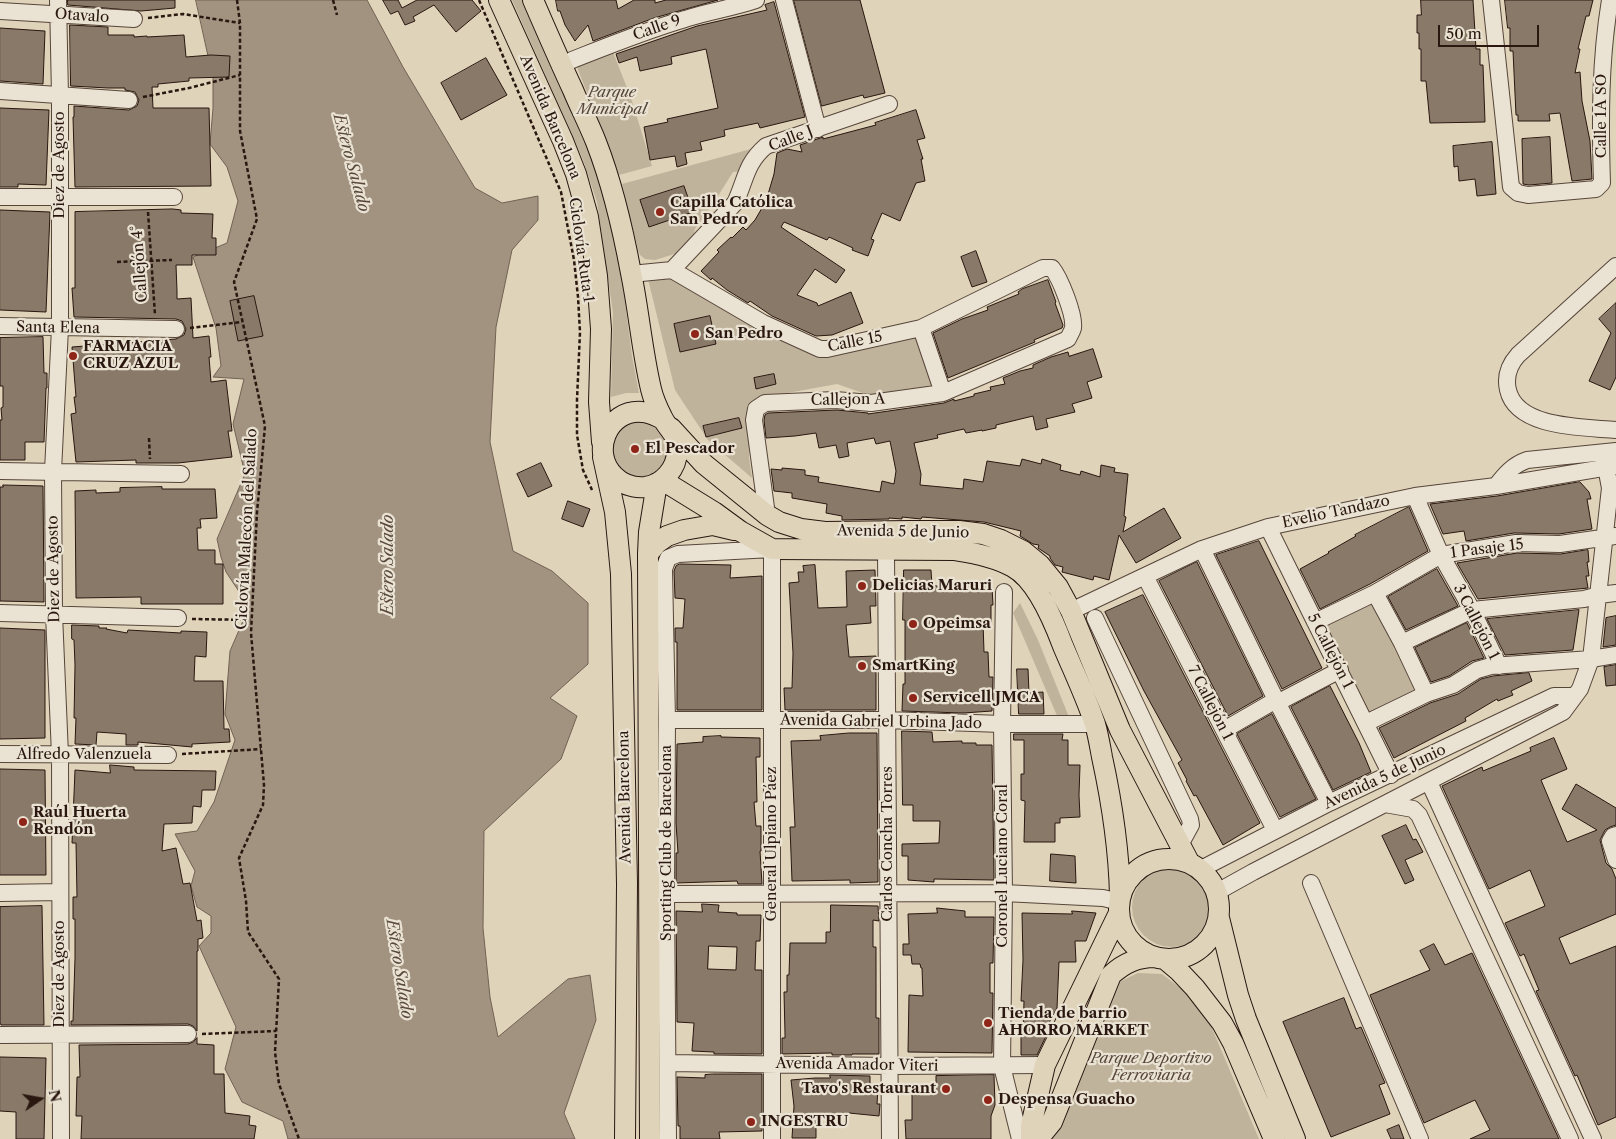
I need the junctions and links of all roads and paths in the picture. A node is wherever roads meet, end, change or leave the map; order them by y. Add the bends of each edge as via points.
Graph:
1 (237, 0) edge
2 (333, 0) edge
3 (479, 0) edge
4 (499, 0) edge
5 (533, 0) edge
6 (756, 0) edge
7 (784, 0) edge
8 (1491, 0) edge
9 (1610, 0) edge
10 (58, 7) edge
11 (0, 11) edge
12 (337, 15) dead end
13 (134, 19) joint
14 (240, 23) junction
15 (562, 66) junction
16 (240, 75) junction
17 (0, 92) edge
18 (60, 95) junction
19 (129, 100) joint
20 (889, 104) dead end
21 (818, 128) junction
22 (0, 197) edge
23 (174, 197) dead end
24 (60, 198) junction
25 (148, 198) junction
26 (172, 260) dead end
27 (151, 261) junction
28 (117, 262) dead end
29 (1616, 266) edge
30 (672, 270) junction
31 (632, 274) junction
32 (243, 322) junction
33 (0, 326) edge
34 (60, 328) junction
35 (183, 328) joint
36 (921, 328) junction
37 (156, 329) junction
38 (1068, 339) joint
39 (943, 393) junction
40 (667, 424) junction
41 (1616, 430) edge
42 (149, 438) dead end
43 (1616, 451) edge
44 (603, 452) junction
45 (1611, 466) edge
46 (0, 471) edge
47 (53, 471) junction
48 (150, 473) junction
49 (181, 474) dead end
50 (659, 482) junction
51 (1496, 486) junction
52 (1415, 496) junction
53 (595, 497) dead end
54 (767, 514) junction
55 (1268, 527) junction
56 (740, 531) junction
57 (1611, 536) edge
58 (772, 549) junction
59 (1202, 549) junction
60 (886, 550) junction
61 (648, 554) junction
62 (1441, 555) junction
63 (1145, 576) junction
64 (1004, 592) dead end
65 (1375, 592) junction
66 (1616, 593) edge
67 (1599, 595) junction
68 (1472, 610) junction
69 (1071, 611) junction
70 (0, 613) edge
71 (54, 614) junction
72 (178, 618) dead end
73 (1095, 618) dead end
74 (202, 620) dead end
75 (252, 620) junction
76 (1315, 622) junction
77 (1402, 643) junction
78 (1616, 656) edge
79 (1591, 659) junction
80 (1499, 666) junction
81 (1340, 670) junction
82 (1426, 694) junction
83 (1573, 696) junction
84 (1277, 702) junction
85 (667, 720) junction
86 (887, 720) junction
87 (772, 721) junction
88 (1366, 723) junction
89 (1002, 724) junction
90 (1095, 724) junction
91 (1224, 730) junction
92 (261, 749) junction
93 (0, 754) edge
94 (1159, 754) junction
95 (60, 755) junction
96 (168, 755) joint
97 (1137, 765) junction
98 (1391, 775) junction
99 (1428, 782) junction
100 (1328, 804) junction
101 (1385, 804) junction
102 (1275, 830) junction
103 (1616, 835) edge
104 (1190, 859) junction
105 (1616, 860) edge
106 (1311, 883) dead end
107 (60, 892) junction
108 (1217, 892) junction
109 (0, 893) edge
110 (1004, 893) junction
111 (666, 894) junction
112 (772, 894) junction
113 (888, 894) junction
114 (1120, 904) junction
115 (1219, 918) junction
116 (1160, 958) junction
117 (276, 1031) junction
118 (208, 1033) dead end
119 (60, 1034) junction
120 (188, 1034) dead end
121 (0, 1035) edge
122 (1259, 1050) junction
123 (668, 1063) junction
124 (772, 1064) junction
125 (1045, 1065) junction
126 (890, 1066) junction
127 (1002, 1066) junction
128 (60, 1139) edge
129 (299, 1139) edge
130 (625, 1139) edge
131 (650, 1139) edge
132 (668, 1139) edge
133 (772, 1139) edge
134 (890, 1139) edge
135 (1020, 1139) edge
136 (1031, 1139) edge
137 (1038, 1139) edge
138 (1274, 1139) edge
139 (1295, 1139) edge
140 (1303, 1139) edge
141 (1420, 1139) edge
142 (1570, 1139) edge
143 (1593, 1139) edge

1 - 14 path, Ciclovía Malecón del Salado
2 - 12 path
3 - 53 path, Ciclovía Ruta 1 via 561,192 578,297 577,436 583,470
4 - 44 main road, Avenida Barcelona via 563,141 588,217 601,329 599,402
5 - 15 main road, Avenida Barcelona
6 - 15 street, Calle 9 via 642,32
7 - 21 street
8 - 9 street, Calle 1A SO via 1511,187 1528,195 1596,189 1602,183 1601,79
10 - 11 street, Otavalo
10 - 13 street, Otavalo
10 - 18 street, Diez de Agosto
13 - 14 path via 184,14
14 - 16 path, Ciclovía Malecón del Salado
15 - 31 main road, Avenida Barcelona via 596,142
16 - 19 path
16 - 32 path, Ciclovía Malecón del Salado via 240,131 257,219 234,282
17 - 18 street
18 - 19 street
18 - 24 street, Diez de Agosto
20 - 21 street, Calle J
21 - 30 street, Calle J via 766,146 757,154 749,164 735,203
22 - 24 street
23 - 25 street
24 - 25 street
24 - 34 street, Diez de Agosto
25 - 27 path, Callejón 4°
26 - 27 path
27 - 28 path
27 - 37 path, Callejón 4°
29 - 41 street via 1518,355 1510,366 1507,380 1512,401 1522,412 1534,418 1559,425
30 - 31 street
30 - 36 street, Calle 15 via 763,323 820,349
31 - 40 main road, Avenida Barcelona via 648,375
32 - 35 path
32 - 75 path, Ciclovía Malecón del Salado via 265,426
33 - 34 street, Santa Elena
34 - 37 street, Santa Elena
34 - 47 street, Diez de Agosto
35 - 37 street, Santa Elena
36 - 38 street, Calle 15 via 1043,268 1052,268 1072,317 1073,328
36 - 39 street
38 - 39 street, Callejon A
39 - 54 street, Callejon A via 871,403 835,400 765,403 756,409 754,420
40 - 44 main road via 653,414 630,413 611,425 605,435
40 - 50 main road via 676,438 676,461
40 - 54 main road, Avenida 5 de Junio via 704,464
42 - 48 path
43 - 51 street via 1527,460 1510,469
44 - 50 main road via 607,468 623,484 640,487
44 - 130 main road, Avenida Barcelona via 615,512 621,574 627,884
45 - 51 street, Evelio Tandazo
45 - 57 street, Avenida 5 de Junio
46 - 47 street
47 - 48 street
47 - 71 street, Diez de Agosto
48 - 49 street
50 - 56 main road, Avenida 5 de Junio via 714,512
50 - 61 main road, Avenida Barcelona via 652,511
51 - 52 street, Evelio Tandazo
52 - 55 street, Evelio Tandazo
52 - 62 street, 3 Callejón 1
54 - 69 main road, Avenida 5 de Junio via 801,529 825,532 959,531 983,534 1023,551 1040,565 1058,587
55 - 59 street, Evelio Tandazo
55 - 76 street, 5 Callejón 1
56 - 58 main road, Avenida 5 de Junio
56 - 61 main road via 713,525 693,528 656,542
57 - 62 street, 1 Pasaje 15 via 1560,544 1516,543
57 - 67 street, Avenida 5 de Junio
58 - 60 main road, Avenida 5 de Junio
58 - 85 street, Sporting Club de Barcelona via 678,554 668,558 664,569
58 - 87 street, General Ulpiano Páez
59 - 63 street, Evelio Tandazo
59 - 84 street
60 - 86 street, Carlos Concha Torres
60 - 90 main road, Avenida 5 de Junio via 973,552 1014,567 1032,585 1053,620
61 - 131 main road, Avenida Barcelona
62 - 65 street, 1 Pasaje 15
62 - 68 street, 3 Callejón 1
63 - 69 street, Evelio Tandazo
63 - 91 street, 7 Callejón 1
64 - 89 street, Coronel Luciano Coral
65 - 76 street, 1 Pasaje 15
65 - 77 street
66 - 67 street
67 - 68 street
67 - 79 street, Avenida 5 de Junio
68 - 77 street
68 - 80 street, 3 Callejón 1
69 - 97 main road, Avenida 5 de Junio
70 - 71 street
71 - 72 street
71 - 95 street, Diez de Agosto
73 - 94 street
74 - 75 path
75 - 92 path, Ciclovía Malecón del Salado
76 - 81 street, 5 Callejón 1
77 - 82 street
78 - 79 street
79 - 80 street
79 - 83 street, Avenida 5 de Junio via 1580,688
80 - 82 street via 1477,670 1453,685
81 - 84 street
81 - 88 street, 5 Callejón 1
82 - 88 street
83 - 98 street, Avenida 5 de Junio via 1554,696
83 - 99 street, Avenida 5 de Junio via 1563,712
84 - 91 street
84 - 100 street
85 - 87 street, Avenida Gabriel Urbina Jado
85 - 111 street, Sporting Club de Barcelona
86 - 87 street, Avenida Gabriel Urbina Jado
86 - 89 street, Avenida Gabriel Urbina Jado
86 - 113 street, Carlos Concha Torres
87 - 112 street, General Ulpiano Páez
88 - 98 street, 5 Callejón 1
89 - 90 street, Avenida Gabriel Urbina Jado
89 - 110 street, Coronel Luciano Coral
90 - 114 main road, Avenida 5 de Junio via 1109,791 1119,864
91 - 102 street, 7 Callejón 1
92 - 96 path
92 - 117 path, Ciclovía Malecón del Salado via 263,805 239,858 248,932 279,979
93 - 95 street, Alfredo Valenzuela
94 - 97 street
94 - 104 street via 1190,819
95 - 96 street, Alfredo Valenzuela
95 - 107 street, Diez de Agosto
97 - 104 main road, Avenida 5 de Junio
98 - 100 street, Avenida 5 de Junio
99 - 101 street, Avenida 5 de Junio
99 - 143 street
100 - 102 street, Avenida 5 de Junio
101 - 108 street, Avenida 5 de Junio
101 - 142 street via 1413,809 1420,816
102 - 104 street, Avenida 5 de Junio
103 - 105 street via 1610,841
104 - 108 main road via 1211,880
104 - 114 main road via 1161,859 1147,863 1126,883
106 - 141 street
107 - 109 street
107 - 119 street, Diez de Agosto
108 - 115 main road
110 - 113 street
110 - 114 street via 1103,898
110 - 127 street, Coronel Luciano Coral
111 - 112 street
111 - 123 street, Sporting Club de Barcelona
112 - 113 street
112 - 124 street, General Ulpiano Páez
113 - 126 street, Carlos Concha Torres
114 - 116 main road via 1123,928 1130,941 1142,951
114 - 125 main road, Avenida 5 de Junio
115 - 116 main road via 1214,932 1194,953 1180,958
115 - 122 main road via 1238,995
116 - 137 main road via 1137,959 1111,975 1052,1122
116 - 138 main road via 1178,970 1222,1023
117 - 118 path
117 - 129 path, Ciclovía Malecón del Salado via 275,1052 280,1084
119 - 120 street
119 - 121 street
119 - 128 street, Diez de Agosto
122 - 139 main road
122 - 140 main road
123 - 124 street, Avenida Amador Viteri
123 - 132 street, Sporting Club de Barcelona
124 - 126 street, Avenida Amador Viteri
124 - 133 street, General Ulpiano Páez
125 - 127 street, Avenida Amador Viteri
125 - 136 main road, Avenida 5 de Junio
126 - 127 street, Avenida Amador Viteri
126 - 134 street, Carlos Concha Torres
127 - 135 street, Coronel Luciano Coral

